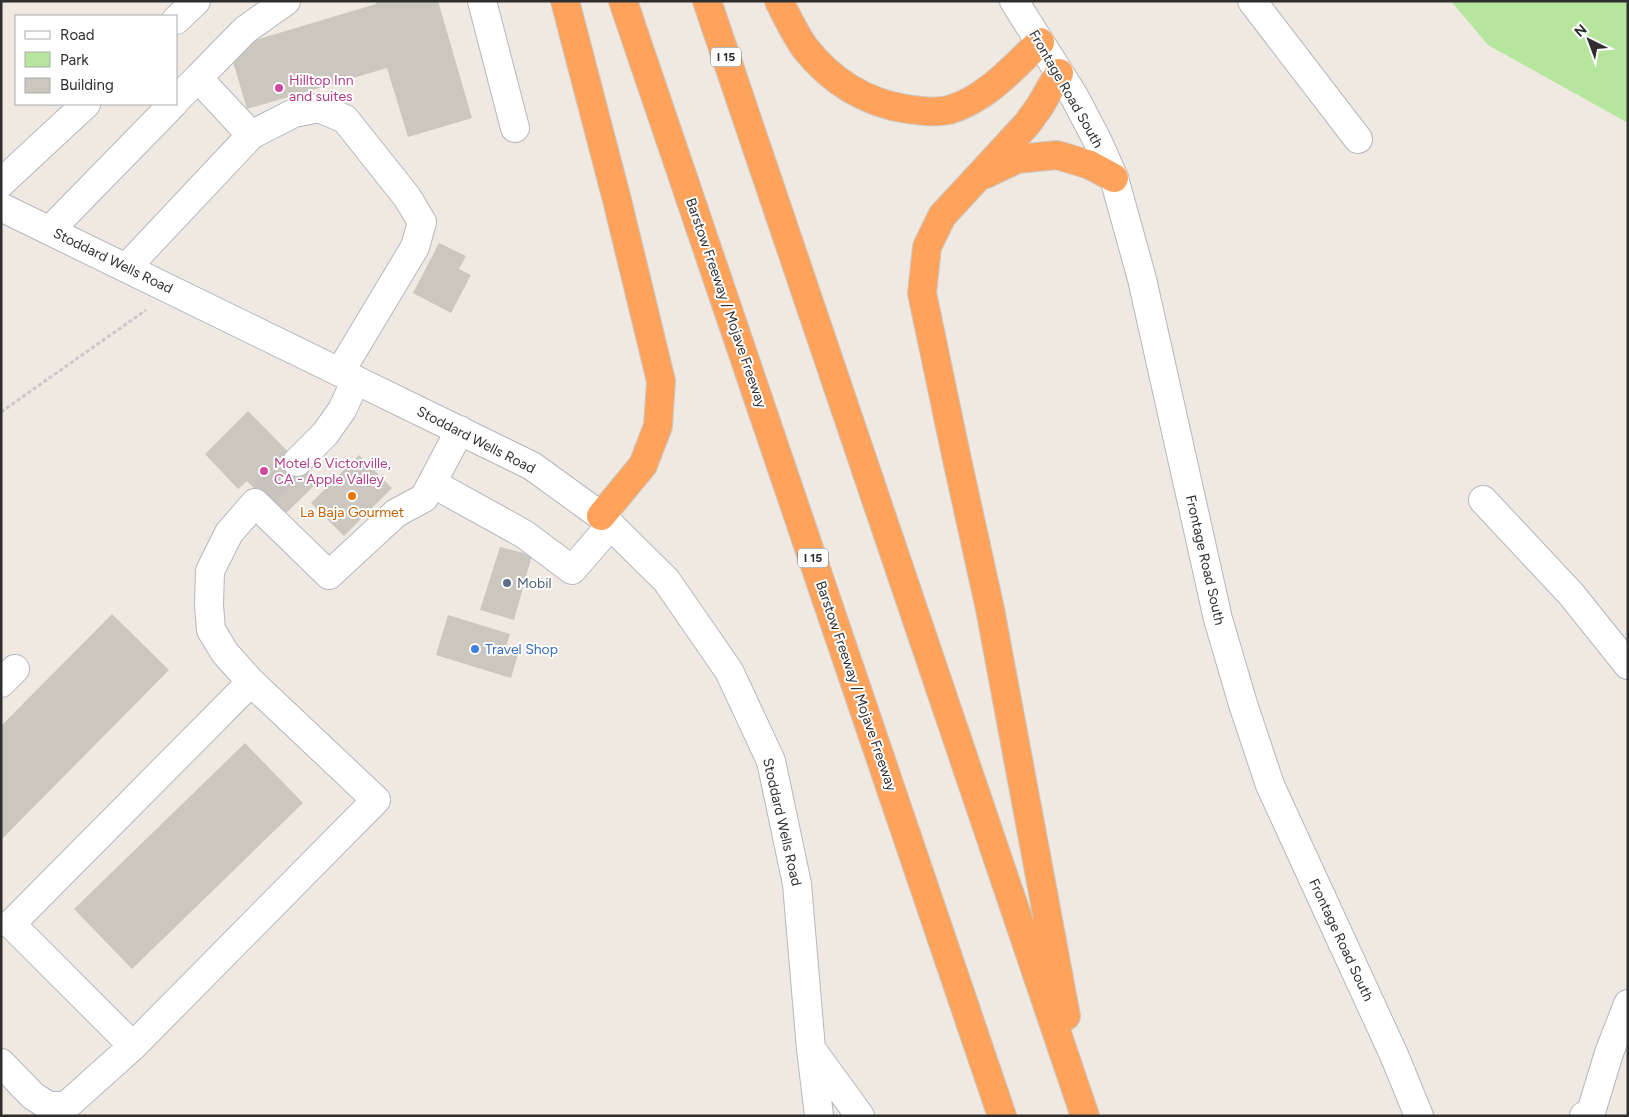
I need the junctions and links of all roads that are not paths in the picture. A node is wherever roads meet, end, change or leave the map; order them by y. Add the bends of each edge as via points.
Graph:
1 (196, 1) edge
2 (286, 1) edge
3 (482, 1) edge
4 (564, 1) edge
5 (623, 1) edge
6 (707, 1) edge
7 (779, 1) edge
8 (1014, 1) edge
9 (1252, 1) edge
10 (178, 18) edge
11 (1040, 42) junction
12 (1060, 73) junction
13 (198, 78) junction
14 (178, 98) edge
15 (85, 105) edge
16 (172, 105) edge
17 (515, 128) dead end
18 (252, 135) junction
19 (1358, 139) dead end
20 (980, 176) junction
21 (1114, 178) junction
22 (1, 183) edge
23 (1, 207) edge
24 (50, 230) junction
25 (127, 267) junction
26 (348, 376) junction
27 (460, 430) junction
28 (297, 462) tunnel mouth
29 (432, 482) junction
30 (1483, 500) dead end
31 (606, 521) junction
32 (1628, 665) edge
33 (252, 682) junction
34 (6, 920) edge
35 (1628, 1004) edge
36 (134, 1046) junction
37 (811, 1049) junction
38 (1, 1063) edge
39 (1084, 1113) edge
40 (1594, 1114) edge
41 (820, 1116) edge
42 (860, 1116) edge
43 (1002, 1116) edge
44 (1419, 1116) edge

1 - 10 street
2 - 13 street via 245,30
3 - 17 street
4 - 31 highway via 661,380 658,426 643,465
5 - 43 highway, Barstow Freeway / Mojave Freeway / I 15
6 - 39 highway, I 15
7 - 11 highway via 805,47 825,69 847,88 892,107 919,111 948,110 976,98 1001,80
8 - 11 street, Frontage Road South
9 - 19 street
11 - 12 street, Frontage Road South
12 - 20 highway via 1027,124
12 - 21 street, Frontage Road South
13 - 14 street
13 - 18 street
15 - 22 street
16 - 24 street
18 - 25 street
18 - 26 street via 294,113 319,108 345,119 407,197 422,222 415,247
20 - 21 highway via 1017,159 1057,155 1090,165
20 - 39 highway via 942,216 927,247 922,292 990,609
21 - 44 street, Frontage Road South via 1142,279 1218,619 1243,704 1270,785
23 - 24 street, Stoddard Wells Road
24 - 25 street, Stoddard Wells Road
25 - 26 street, Stoddard Wells Road
26 - 27 street, Stoddard Wells Road
26 - 28 street via 342,410 325,434
27 - 29 street
27 - 31 street, Stoddard Wells Road via 532,466
29 - 31 street via 524,534 572,570
29 - 33 street via 424,498 396,513 329,575 259,499 229,533 210,571 211,630 225,653
30 - 32 street via 1571,594
31 - 37 street, Stoddard Wells Road via 666,580 729,671 771,761 797,884
33 - 34 street
33 - 36 street via 376,800
34 - 36 street
35 - 40 street via 1609,1052
36 - 38 street via 66,1106 48,1106 33,1096
37 - 41 street, Stoddard Wells Road
37 - 42 street

